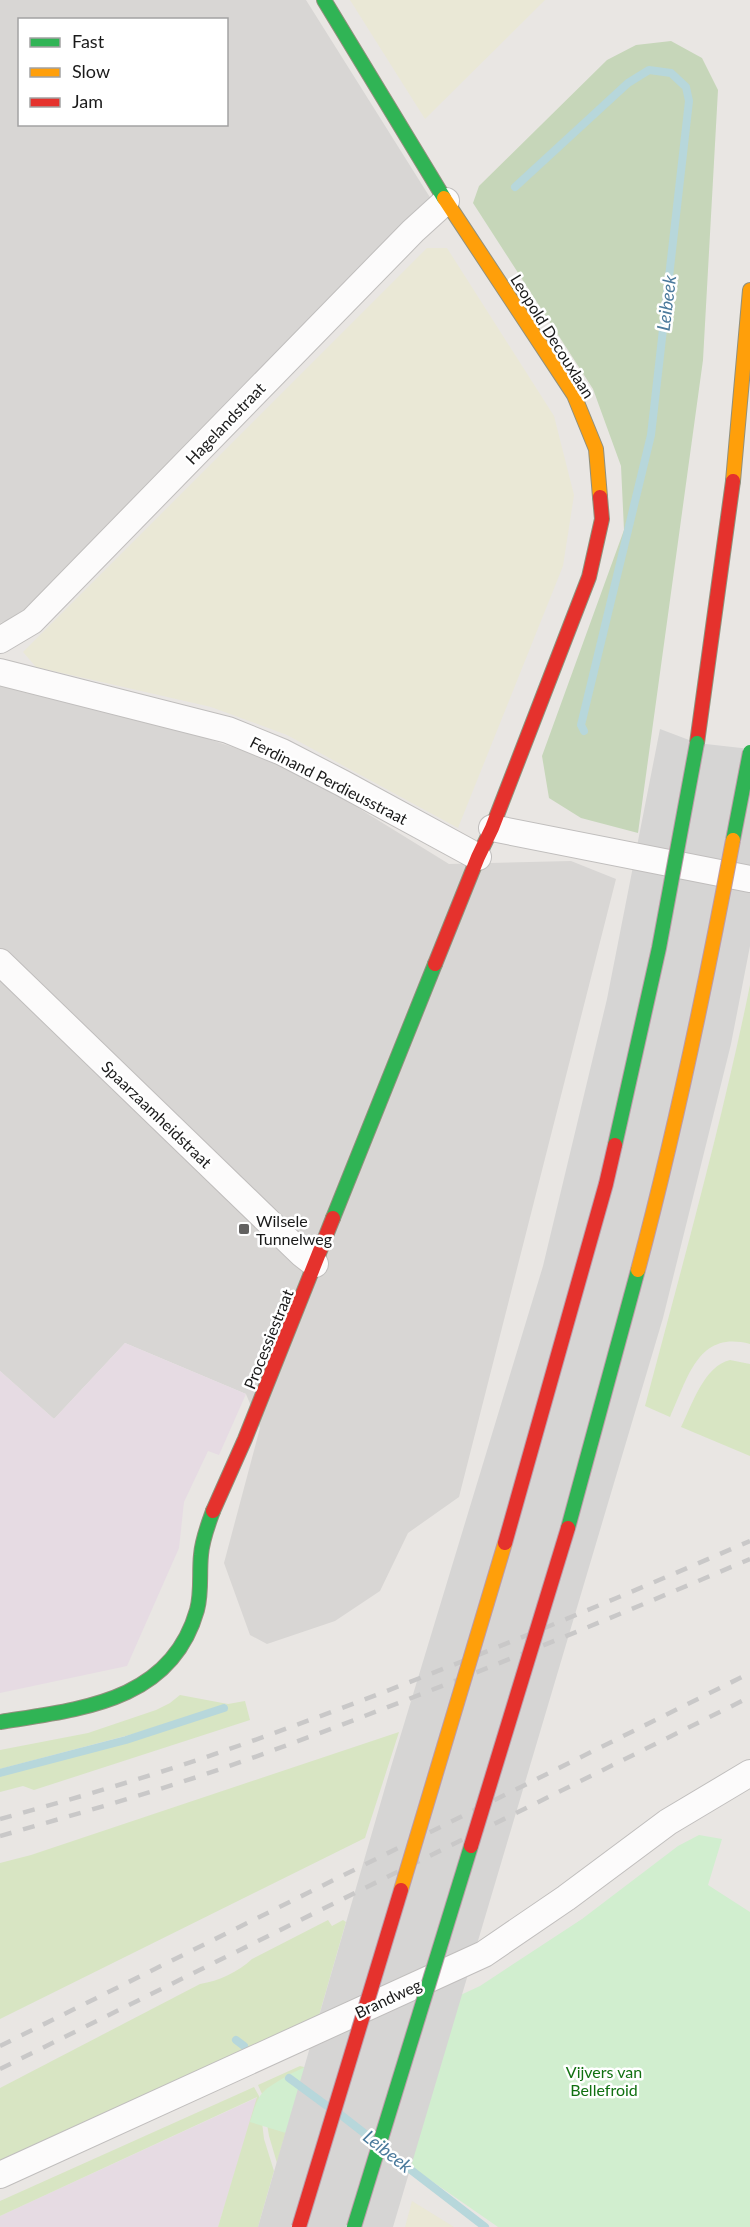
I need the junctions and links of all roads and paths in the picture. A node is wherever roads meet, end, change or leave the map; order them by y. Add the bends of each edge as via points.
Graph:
1 (324, 0) edge
2 (446, 201) junction
3 (750, 290) edge
4 (0, 640) edge
5 (0, 672) edge
6 (750, 752) edge
7 (492, 828) junction
8 (478, 857) junction
9 (750, 879) edge
10 (0, 962) edge
11 (315, 1264) junction
12 (0, 1722) edge
13 (750, 1773) edge
14 (0, 2175) edge
15 (298, 2227) edge
16 (354, 2227) edge

1 - 2 main road, Leopold Decouxlaan
2 - 4 street, Hagelandstraat via 32,621
2 - 7 main road, Leopold Decouxlaan via 574,395 596,449 602,519 589,577
3 - 15 main road, bridge via 746,372 697,743 659,948 606,1184 512,1520
5 - 8 street, Ferdinand Perdieusstraat via 228,730 282,752
6 - 16 main road, bridge via 712,956 657,1200 565,1539
7 - 8 main road, Leopold Decouxlaan
7 - 9 street
8 - 11 main road, Processiestraat
10 - 11 street, Spaarzaamheidstraat
11 - 12 main road, Processiestraat via 213,1513 202,1546 198,1606 175,1658 144,1685 126,1693 80,1708
13 - 14 street, Brandweg via 668,1822 484,1954

